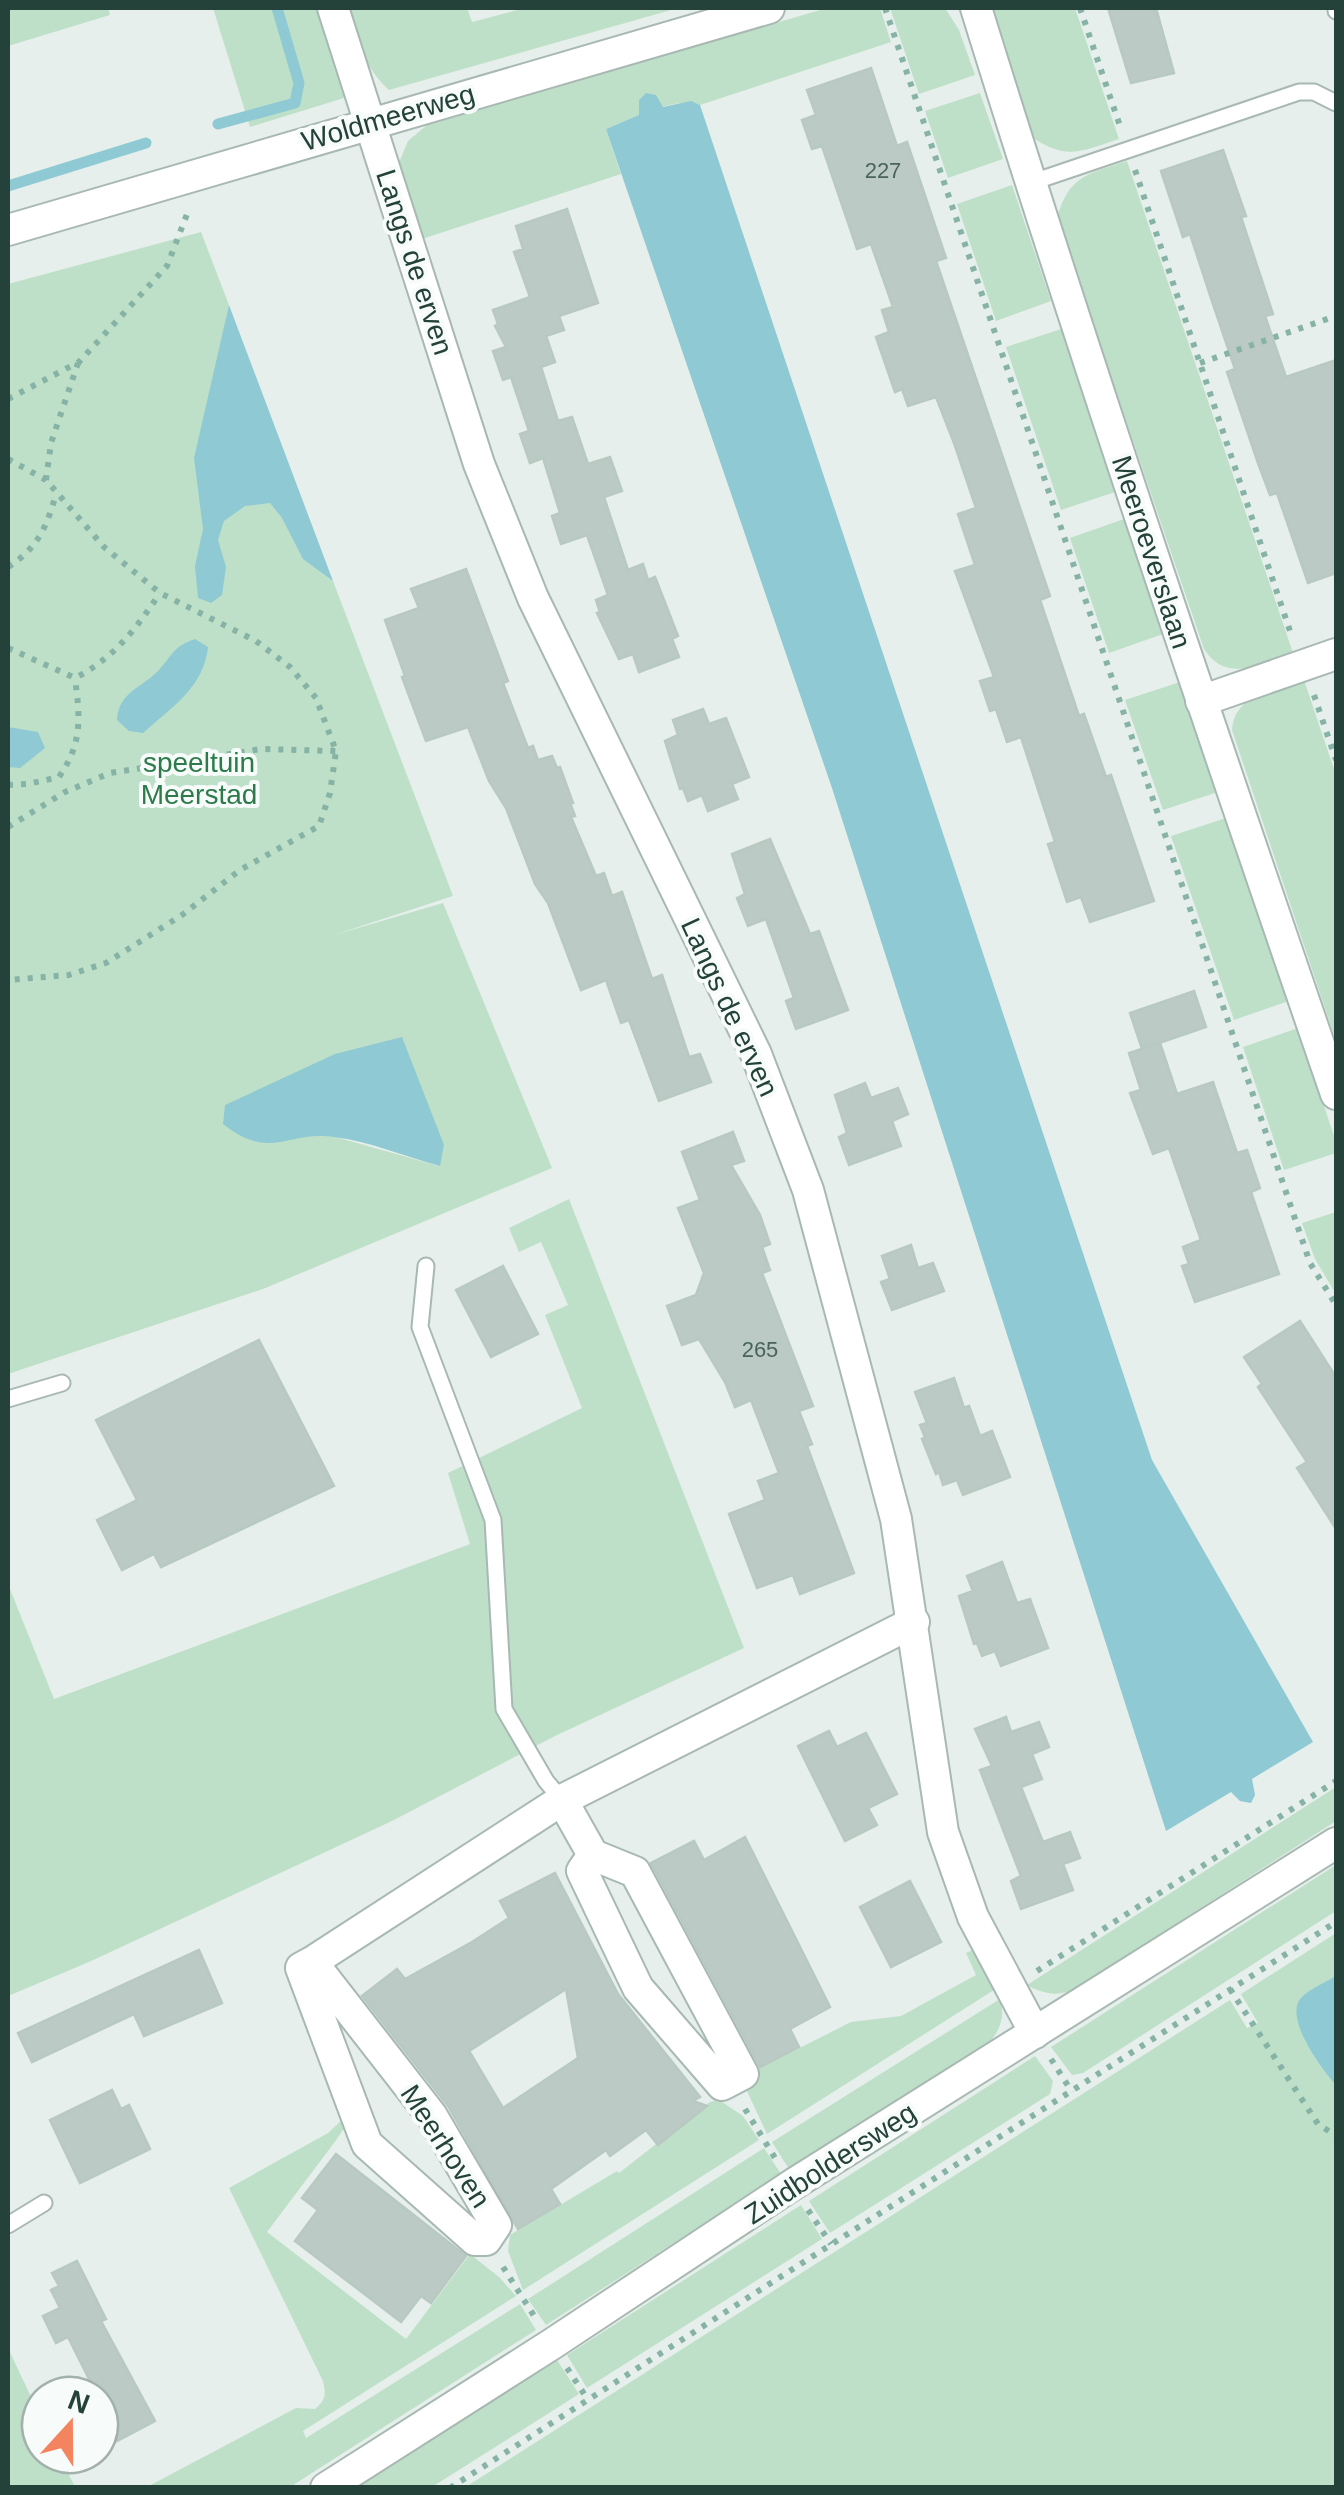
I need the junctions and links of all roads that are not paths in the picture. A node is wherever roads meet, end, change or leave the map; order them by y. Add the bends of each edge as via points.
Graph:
1 (333, 8) edge
2 (769, 8) edge
3 (976, 8) edge
4 (1335, 97) edge
5 (370, 122) junction
6 (1030, 184) junction
7 (8, 230) edge
8 (1336, 654) edge
9 (1202, 701) junction
10 (1336, 1094) edge
11 (426, 1266) dead end
12 (62, 1383) dead end
13 (8, 1400) edge
14 (914, 1622) junction
15 (562, 1800) junction
16 (1336, 1842) edge
17 (593, 1855) junction
18 (312, 1962) junction
19 (1035, 2033) junction
20 (44, 2203) dead end
21 (8, 2225) edge
22 (326, 2488) edge

1 - 5 street, Langs de erven
2 - 5 street, Woldmeerweg
3 - 6 street, Meeroeverslaan
4 - 6 lane via 1299,92
5 - 7 street, Woldmeerweg
5 - 14 street, Langs de erven via 479,464 526,582 756,1054 808,1190 896,1519
6 - 9 street, Meeroeverslaan
8 - 9 street
9 - 10 street, Meeroeverslaan
11 - 15 lane via 420,1327 493,1520 504,1710
12 - 13 lane
14 - 15 street
14 - 19 street, Langs de erven via 943,1832 974,1918
15 - 17 street
15 - 18 street
16 - 19 street, Zuidboldersweg
17 - 17 street via 582,1871 638,1988 722,2085 743,2074 635,1872
18 - 18 street, Meerhoven via 300,1968 367,2144 474,2240 486,2240 496,2225 432,2116
19 - 22 street, Zuidboldersweg
20 - 21 lane

